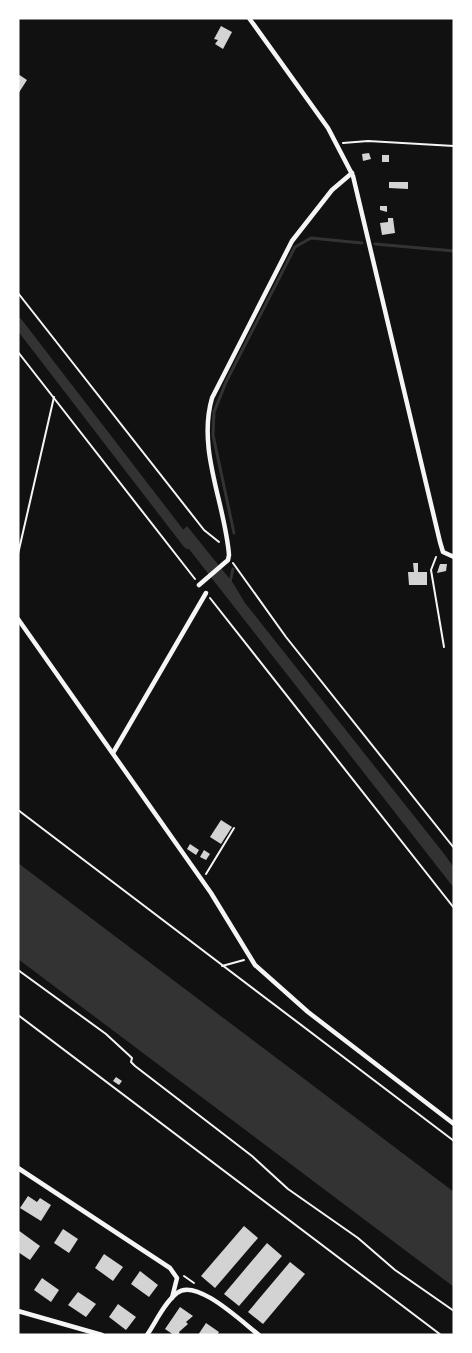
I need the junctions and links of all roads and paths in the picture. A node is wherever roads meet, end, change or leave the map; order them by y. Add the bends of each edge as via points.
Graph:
1 (249, 18) edge
2 (339, 145) junction
3 (454, 146) edge
4 (352, 173) junction
5 (18, 293) edge
6 (18, 352) edge
7 (54, 397) junction
8 (228, 543) junction
9 (443, 552) junction
10 (18, 554) edge
11 (454, 557) edge
12 (228, 560) junction
13 (201, 584) joint
14 (206, 592) joint
15 (18, 619) edge
16 (444, 647) dead end
17 (113, 753) junction
18 (18, 810) edge
19 (234, 828) dead end
20 (454, 848) edge
21 (202, 881) junction
22 (454, 908) edge
23 (249, 958) junction
24 (222, 966) junction
25 (18, 970) edge
26 (18, 1015) edge
27 (454, 1125) edge
28 (454, 1141) edge
29 (18, 1168) edge
30 (183, 1275) dead end
31 (204, 1294) junction
32 (172, 1298) junction
33 (18, 1311) edge
34 (454, 1311) edge
35 (102, 1335) edge
36 (147, 1335) edge
37 (259, 1335) edge
38 (441, 1335) edge

1 - 2 street
2 - 3 path via 368,141
2 - 4 street
4 - 8 street via 332,190 292,241 212,398 208,440
4 - 9 street
5 - 8 path via 204,530 213,539
6 - 7 path
7 - 10 path
7 - 13 path
8 - 12 street
9 - 11 street
9 - 16 path via 431,570
12 - 13 street
12 - 20 path via 239,568 286,637
14 - 17 street
14 - 22 path
15 - 17 street
17 - 21 street
18 - 24 path
19 - 21 path
21 - 23 street
23 - 24 path
23 - 27 street via 281,990
24 - 28 path
25 - 34 path via 106,1034 132,1058 135,1066 252,1156 288,1189
26 - 38 path
29 - 32 street via 170,1268 177,1278
30 - 31 path
31 - 32 street via 186,1289
31 - 37 street
32 - 36 street
33 - 35 street

